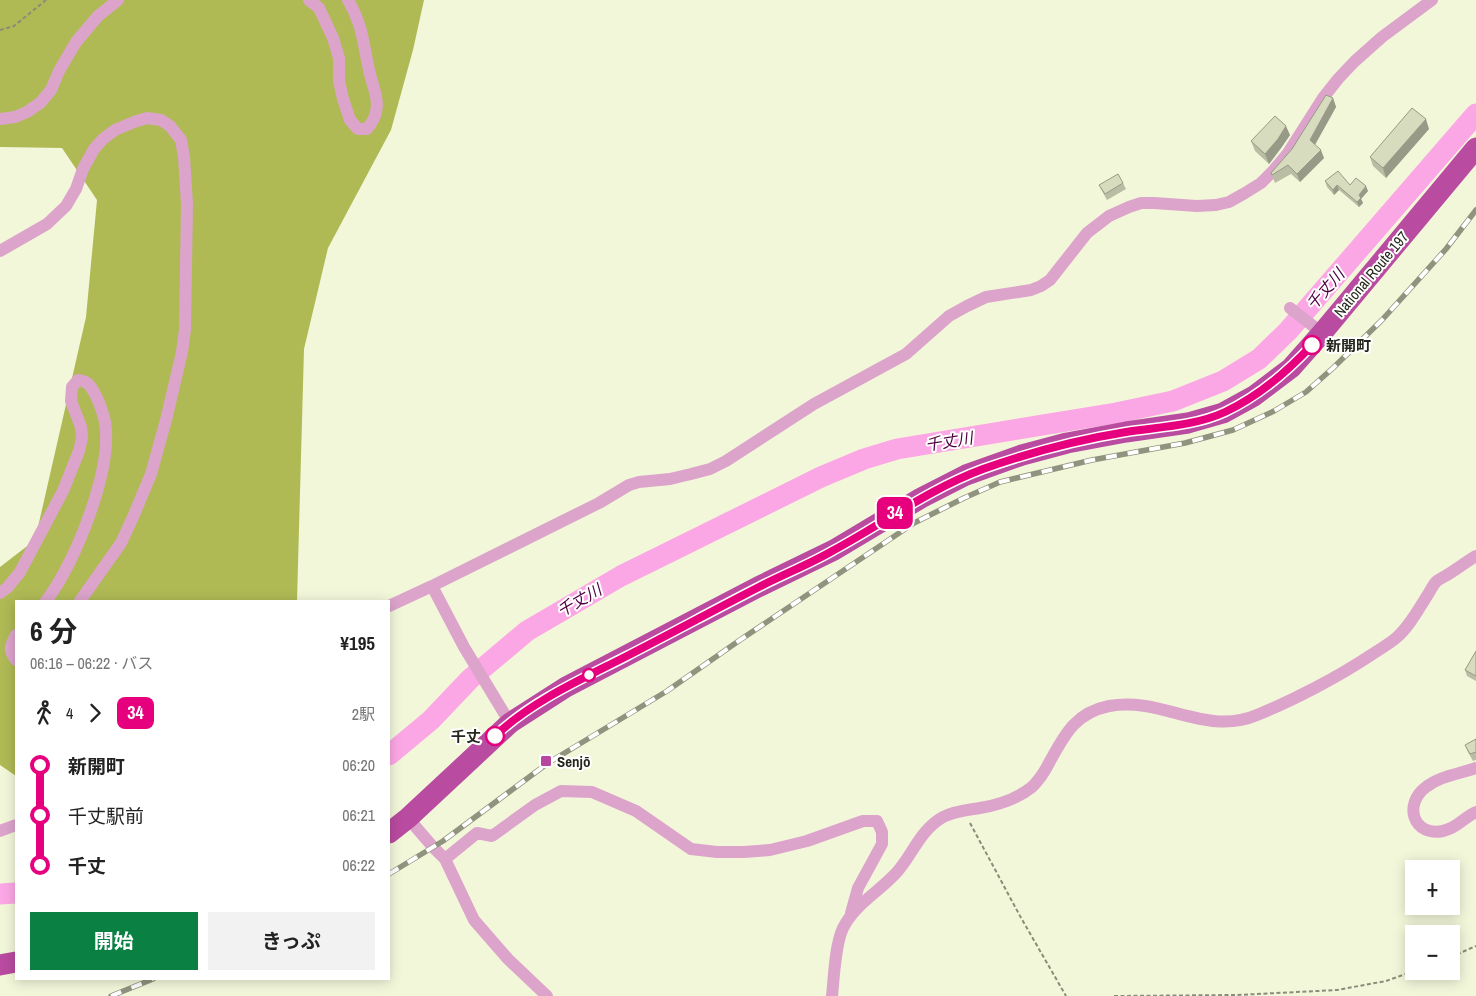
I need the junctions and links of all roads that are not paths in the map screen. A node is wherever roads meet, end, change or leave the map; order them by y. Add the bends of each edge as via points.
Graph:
1 (118, 0) edge
2 (309, 0) edge
3 (348, 0) edge
4 (1432, 0) edge
5 (0, 119) edge
6 (1476, 148) edge
7 (0, 252) edge
8 (1290, 308) dead end
9 (1317, 330) junction
10 (1476, 556) edge
11 (432, 586) junction
12 (0, 593) edge
13 (47, 600) edge
14 (81, 600) edge
15 (390, 606) edge
16 (15, 637) edge
17 (15, 659) edge
18 (510, 723) junction
19 (1476, 768) edge
20 (1476, 812) edge
21 (408, 818) junction
22 (15, 825) edge
23 (0, 831) edge
24 (390, 832) edge
25 (445, 859) junction
26 (851, 916) junction
27 (15, 962) edge
28 (0, 965) edge
29 (547, 996) edge
30 (832, 996) edge

1 - 5 street via 98,16 76,42 51,90 40,103 15,118
2 - 3 street via 319,8 333,38 339,58 342,99 350,120 358,129 367,129 373,122 376,100 363,34
4 - 11 street via 1354,62 1323,98 1288,153 1261,183 1245,194 1216,205 1154,202 1129,206 1087,233 1050,280 1041,286 986,298 949,316 906,354 814,404 726,461 691,474 629,485
6 - 9 highway, National Route 197
7 - 14 street via 47,224 66,206 94,149 115,130 147,118 161,120 181,140 187,204 182,352 166,420 134,517 121,543
8 - 9 street
9 - 18 highway, National Route 197 via 1291,368 1254,396 1223,413 1188,423 1067,443 966,475 834,550 566,687
10 - 26 street via 1436,582 1397,638 1360,662 1256,716 1228,722 1201,720 1141,704 1108,706 1094,711 1062,737 1034,785 998,804 944,816 921,835 888,882
11 - 15 street
11 - 18 street
12 - 13 street via 20,572 63,491 79,451 81,427 71,401 72,386 78,380 85,380 100,404 105,422 105,452 86,525 74,554
16 - 17 street via 10,652
18 - 21 highway, National Route 197
19 - 20 street via 1436,780 1424,788 1413,806 1413,816 1424,830 1442,831
21 - 24 highway, National Route 197
21 - 25 street
22 - 23 street
25 - 26 street via 477,833 492,836 561,791 592,792 636,811 691,849 717,852 770,850 863,821 877,821 882,832 882,844 858,888
25 - 29 street via 474,920
26 - 30 street via 839,944
27 - 28 highway

